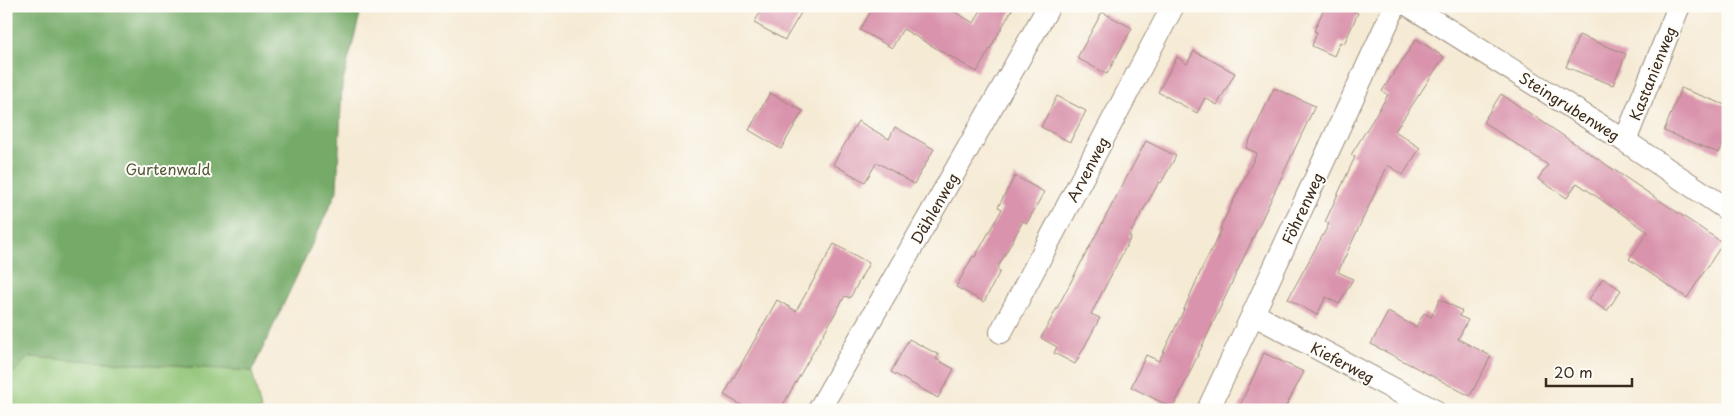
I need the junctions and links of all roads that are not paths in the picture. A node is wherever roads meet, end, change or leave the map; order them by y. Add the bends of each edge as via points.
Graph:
1 (1049, 6) edge
2 (1173, 6) edge
3 (1395, 6) edge
4 (1410, 6) edge
5 (1679, 6) edge
6 (1625, 140) junction
7 (1728, 210) edge
8 (1254, 314) junction
9 (1001, 332) dead end
10 (819, 410) edge
11 (1208, 410) edge
12 (1433, 410) edge

1 - 10 street, Dählenweg
2 - 9 street, Arvenweg
3 - 8 street, Föhrenweg
4 - 6 street, Steingrubenweg
5 - 6 street, Kastanienweg
6 - 7 street, Steingrubenweg
8 - 11 street, Föhrenweg
8 - 12 street, Kieferweg

